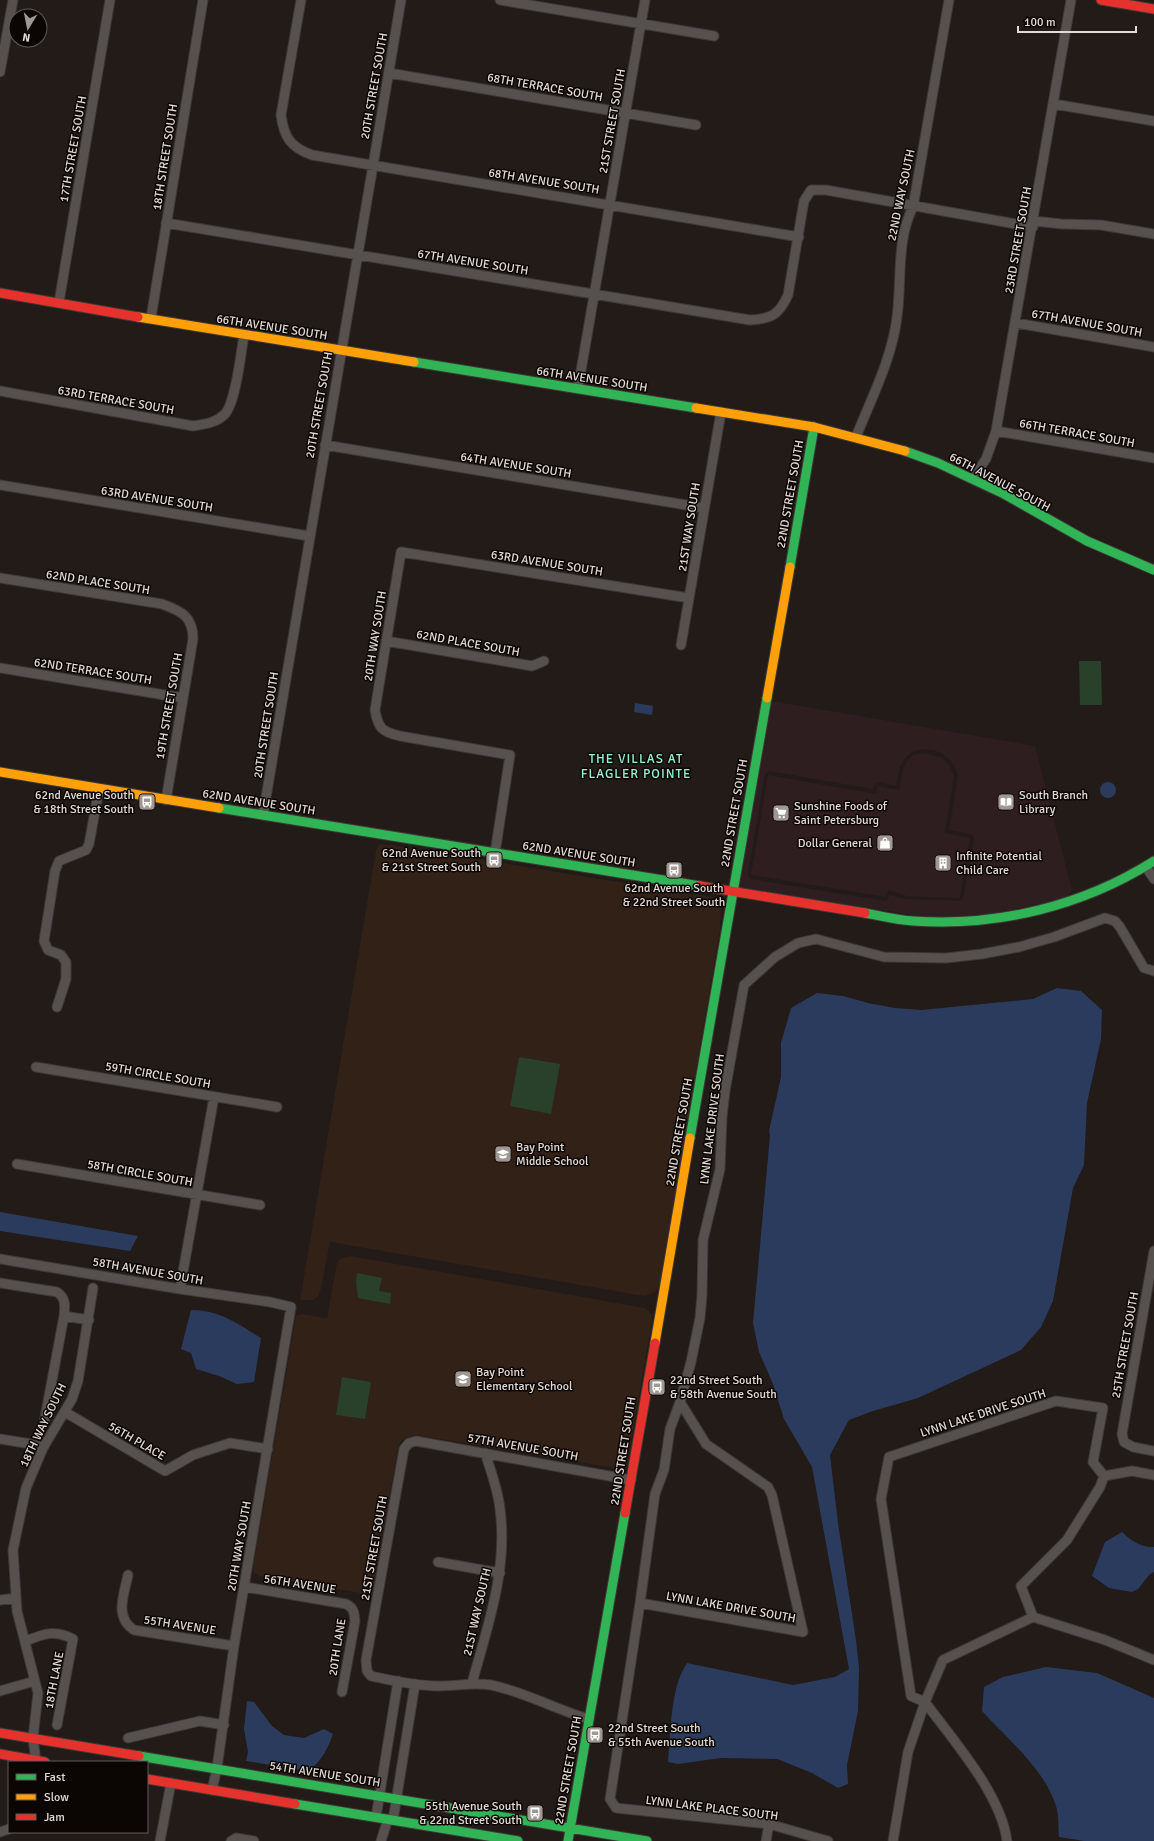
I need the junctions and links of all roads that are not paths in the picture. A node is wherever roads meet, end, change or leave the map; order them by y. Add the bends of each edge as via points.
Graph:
1 (13, 0) edge
2 (110, 0) edge
3 (203, 0) edge
4 (301, 0) edge
5 (401, 0) edge
6 (500, 0) edge
7 (645, 0) edge
8 (949, 0) edge
9 (1071, 0) edge
10 (1101, 0) edge
11 (1154, 9) edge
12 (641, 24) junction
13 (714, 36) dead end
14 (0, 72) edge
15 (389, 73) junction
16 (1054, 104) junction
17 (626, 113) junction
18 (1154, 121) edge
19 (696, 125) dead end
20 (373, 165) junction
21 (611, 204) junction
22 (913, 207) junction
23 (166, 223) junction
24 (1033, 224) junction
25 (1154, 234) edge
26 (799, 237) junction
27 (358, 256) junction
28 (0, 293) edge
29 (595, 294) junction
30 (59, 302) junction
31 (151, 318) junction
32 (1016, 323) junction
33 (244, 335) junction
34 (1154, 346) edge
35 (341, 350) junction
36 (578, 388) junction
37 (0, 391) edge
38 (721, 412) junction
39 (814, 427) junction
40 (996, 431) junction
41 (856, 437) junction
42 (325, 445) junction
43 (1154, 458) edge
44 (973, 478) junction
45 (0, 485) edge
46 (704, 508) junction
47 (309, 536) junction
48 (401, 552) joint
49 (1154, 570) edge
50 (0, 578) edge
51 (690, 598) junction
52 (188, 618) joint
53 (386, 641) junction
54 (681, 645) dead end
55 (544, 661) dead end
56 (0, 668) edge
57 (183, 698) junction
58 (0, 772) edge
59 (99, 789) junction
60 (166, 800) junction
61 (263, 815) junction
62 (495, 852) junction
63 (1150, 864) edge
64 (1154, 879) edge
65 (732, 892) junction
66 (1154, 971) edge
67 (57, 1007) dead end
68 (36, 1067) dead end
69 (214, 1097) junction
70 (276, 1107) dead end
71 (16, 1164) dead end
72 (196, 1195) junction
73 (260, 1205) dead end
74 (1154, 1251) edge
75 (0, 1259) edge
76 (0, 1283) edge
77 (93, 1288) dead end
78 (180, 1289) junction
79 (291, 1307) joint
80 (64, 1316) junction
81 (89, 1320) junction
82 (680, 1402) junction
83 (65, 1412) junction
84 (44, 1423) dead end
85 (0, 1439) edge
86 (409, 1443) joint
87 (43, 1448) junction
88 (268, 1449) junction
89 (1154, 1450) edge
90 (485, 1453) junction
91 (1154, 1475) edge
92 (1104, 1476) junction
93 (632, 1480) junction
94 (438, 1562) dead end
95 (500, 1573) junction
96 (128, 1575) dead end
97 (245, 1587) junction
98 (16, 1598) junction
99 (0, 1600) edge
100 (640, 1603) junction
101 (351, 1607) joint
102 (1033, 1617) junction
103 (26, 1641) junction
104 (234, 1646) junction
105 (1154, 1660) edge
106 (35, 1681) junction
107 (398, 1681) junction
108 (472, 1682) junction
109 (415, 1684) junction
110 (0, 1691) edge
111 (342, 1692) dead end
112 (925, 1702) junction
113 (589, 1719) junction
114 (57, 1725) dead end
115 (224, 1725) junction
116 (0, 1733) edge
117 (33, 1738) junction
118 (128, 1738) dead end
119 (0, 1754) edge
120 (34, 1761) edge
121 (39, 1761) edge
122 (217, 1768) junction
123 (148, 1779) edge
124 (171, 1783) junction
125 (212, 1790) junction
126 (379, 1795) junction
127 (396, 1798) junction
128 (376, 1817) junction
129 (390, 1819) junction
130 (769, 1824) junction
131 (570, 1828) junction
132 (160, 1841) edge
133 (231, 1841) edge
134 (254, 1841) edge
135 (382, 1841) edge
136 (518, 1841) edge
137 (568, 1841) edge
138 (646, 1841) edge
139 (766, 1841) edge
140 (828, 1841) edge
141 (893, 1841) edge
142 (1007, 1841) edge

1 - 14 street
2 - 30 street, 17TH STREET SOUTH
3 - 23 street, 18TH STREET SOUTH
4 - 20 street, 68TH AVENUE SOUTH via 281,115 283,130 288,141 300,151
5 - 15 street, 20TH STREET SOUTH
6 - 12 street
7 - 12 street, 21ST STREET SOUTH
8 - 22 street, 22ND WAY SOUTH
9 - 16 street, 23RD STREET SOUTH
10 - 11 street
12 - 13 street
12 - 17 street, 21ST STREET SOUTH
15 - 17 street, 68TH TERRACE SOUTH
15 - 20 street, 20TH STREET SOUTH
16 - 18 street
16 - 24 street, 23RD STREET SOUTH
17 - 19 street, 68TH TERRACE SOUTH
17 - 21 street, 21ST STREET SOUTH
20 - 21 street, 68TH AVENUE SOUTH
20 - 27 street, 20TH STREET SOUTH
21 - 26 street, 68TH AVENUE SOUTH
21 - 29 street, 21ST STREET SOUTH
22 - 24 street
22 - 26 street via 826,190 811,190 804,201
22 - 41 street, 22ND WAY SOUTH via 906,221 897,318 891,347
23 - 27 street, 67TH AVENUE SOUTH
23 - 31 street, 18TH STREET SOUTH
24 - 25 street via 1101,225
24 - 32 street, 23RD STREET SOUTH
26 - 29 street, 67TH AVENUE SOUTH via 788,295 775,314 765,319 750,320
27 - 29 street, 67TH AVENUE SOUTH
27 - 35 street, 20TH STREET SOUTH
28 - 30 street, 66TH AVENUE SOUTH
29 - 36 street, 21ST STREET SOUTH
30 - 31 street, 66TH AVENUE SOUTH
31 - 33 street, 66TH AVENUE SOUTH
32 - 34 street, 67TH AVENUE SOUTH
32 - 40 street, 23RD STREET SOUTH
33 - 35 street, 66TH AVENUE SOUTH
33 - 37 street, 63RD TERRACE SOUTH via 232,400 226,413 216,421 205,424 193,426
35 - 36 street, 66TH AVENUE SOUTH
35 - 42 street, 20TH STREET SOUTH
36 - 38 street, 66TH AVENUE SOUTH
38 - 39 street, 66TH AVENUE SOUTH
38 - 46 street, 21ST WAY SOUTH
39 - 41 street, 66TH AVENUE SOUTH
39 - 65 street, 22ND STREET SOUTH
40 - 43 street, 66TH TERRACE SOUTH
40 - 44 street, 23RD STREET SOUTH via 986,459
41 - 44 street, 66TH AVENUE SOUTH via 938,463
42 - 46 street, 64TH AVENUE SOUTH
42 - 47 street, 20TH STREET SOUTH
44 - 49 street, 66TH AVENUE SOUTH via 1087,541
45 - 47 street, 63RD AVENUE SOUTH
46 - 51 street, 21ST WAY SOUTH
47 - 61 street, 20TH STREET SOUTH
48 - 51 street, 63RD AVENUE SOUTH
48 - 53 street, 20TH WAY SOUTH
50 - 52 street, 62ND PLACE SOUTH via 162,604 179,610
51 - 54 street, 21ST WAY SOUTH
52 - 57 street, 19TH STREET SOUTH via 193,627 193,639
53 - 55 street, 62ND PLACE SOUTH via 532,666
53 - 62 street, 20TH WAY SOUTH via 375,710 378,723 386,733 510,755
56 - 57 street, 62ND TERRACE SOUTH
57 - 60 street, 19TH STREET SOUTH
58 - 59 street, 62ND AVENUE SOUTH
59 - 60 street, 62ND AVENUE SOUTH
59 - 67 street via 86,850 59,861 55,871 44,941 48,950 61,955 66,962 66,979
60 - 61 street, 62ND AVENUE SOUTH
61 - 62 street, 62ND AVENUE SOUTH
62 - 65 street, 62ND AVENUE SOUTH
63 - 64 street
63 - 65 street, 62ND AVENUE SOUTH via 1103,889 1069,902 1018,916 978,921 912,920
65 - 93 street, 22ND STREET SOUTH via 646,1385
66 - 82 street, LYNN LAKE DRIVE SOUTH via 1144,968 1120,927 1115,921 1105,918 1019,947 946,958 884,957 816,939 798,943 775,957 744,985 725,1090 720,1169 704,1240 700,1318
68 - 69 street, 59TH CIRCLE SOUTH
69 - 70 street, 59TH CIRCLE SOUTH
69 - 72 street
71 - 72 street, 58TH CIRCLE SOUTH
72 - 73 street, 58TH CIRCLE SOUTH
72 - 78 street
74 - 89 street, 25TH STREET SOUTH via 1122,1434 1124,1442 1132,1447
75 - 78 street, 58TH AVENUE SOUTH
76 - 80 street via 57,1292 65,1302
77 - 81 street, 18TH WAY SOUTH
78 - 79 street, 58TH AVENUE SOUTH
79 - 88 street, 20TH WAY SOUTH
80 - 81 street
80 - 84 street
81 - 83 street, 18TH WAY SOUTH via 78,1381
82 - 100 street via 670,1429 664,1470 655,1494
82 - 100 street, LYNN LAKE DRIVE SOUTH via 706,1444 768,1487 772,1495 803,1632
83 - 87 street, 18TH WAY SOUTH
83 - 88 street, 56TH PLACE via 165,1471 193,1455 230,1442
85 - 87 street
86 - 90 street, 57TH AVENUE SOUTH via 416,1441
86 - 107 street, 21ST STREET SOUTH via 404,1449 366,1660 367,1671 371,1676
87 - 98 street, 18TH WAY SOUTH via 26,1488 14,1550
88 - 97 street, 20TH WAY SOUTH
90 - 93 street, 57TH AVENUE SOUTH
90 - 95 street, 21ST WAY SOUTH via 500,1508
91 - 92 street via 1132,1471
92 - 102 street via 1100,1487 1067,1540 1021,1586
92 - 112 street, LYNN LAKE DRIVE SOUTH via 1093,1462 1102,1408 1056,1401 888,1457 881,1499 911,1696
93 - 113 street, 22ND STREET SOUTH
94 - 95 street
95 - 108 street, 21ST WAY SOUTH
96 - 104 street, 55TH AVENUE via 121,1610 126,1625 134,1630
97 - 101 street, 56TH AVENUE via 346,1604
97 - 104 street, 20TH WAY SOUTH
98 - 99 street
98 - 103 street, 18TH WAY SOUTH
100 - 130 street, LYNN LAKE PLACE SOUTH via 610,1799 616,1808
101 - 111 street, 20TH LANE via 355,1621
102 - 105 street via 1105,1640
102 - 112 street via 943,1660
103 - 106 street, 18TH WAY SOUTH
103 - 114 street, 18TH LANE via 45,1633 73,1639
104 - 115 street, 20TH WAY SOUTH
106 - 110 street
106 - 117 street, 18TH WAY SOUTH via 38,1693
107 - 109 street
107 - 126 street
108 - 109 street via 453,1686
108 - 113 street via 527,1695
109 - 127 street
112 - 141 street via 908,1752
112 - 142 street via 997,1806
113 - 131 street, 22ND STREET SOUTH
115 - 118 street via 200,1721
115 - 122 street, 20TH WAY SOUTH
116 - 117 street, 54TH AVENUE SOUTH
117 - 121 street, 18TH WAY SOUTH
117 - 122 street, 54TH AVENUE SOUTH
119 - 120 street
122 - 125 street, 20TH WAY SOUTH
122 - 126 street, 54TH AVENUE SOUTH
123 - 124 street
124 - 125 street
124 - 132 street
125 - 128 street
126 - 127 street, 54TH AVENUE SOUTH
126 - 128 street
127 - 129 street
127 - 131 street, 54TH AVENUE SOUTH
128 - 129 street
129 - 135 street
129 - 136 street
130 - 139 street
130 - 140 street, LYNN LAKE PLACE SOUTH
131 - 137 street, 22ND STREET SOUTH
131 - 138 street, 54TH AVENUE SOUTH
133 - 134 street via 236,1838

